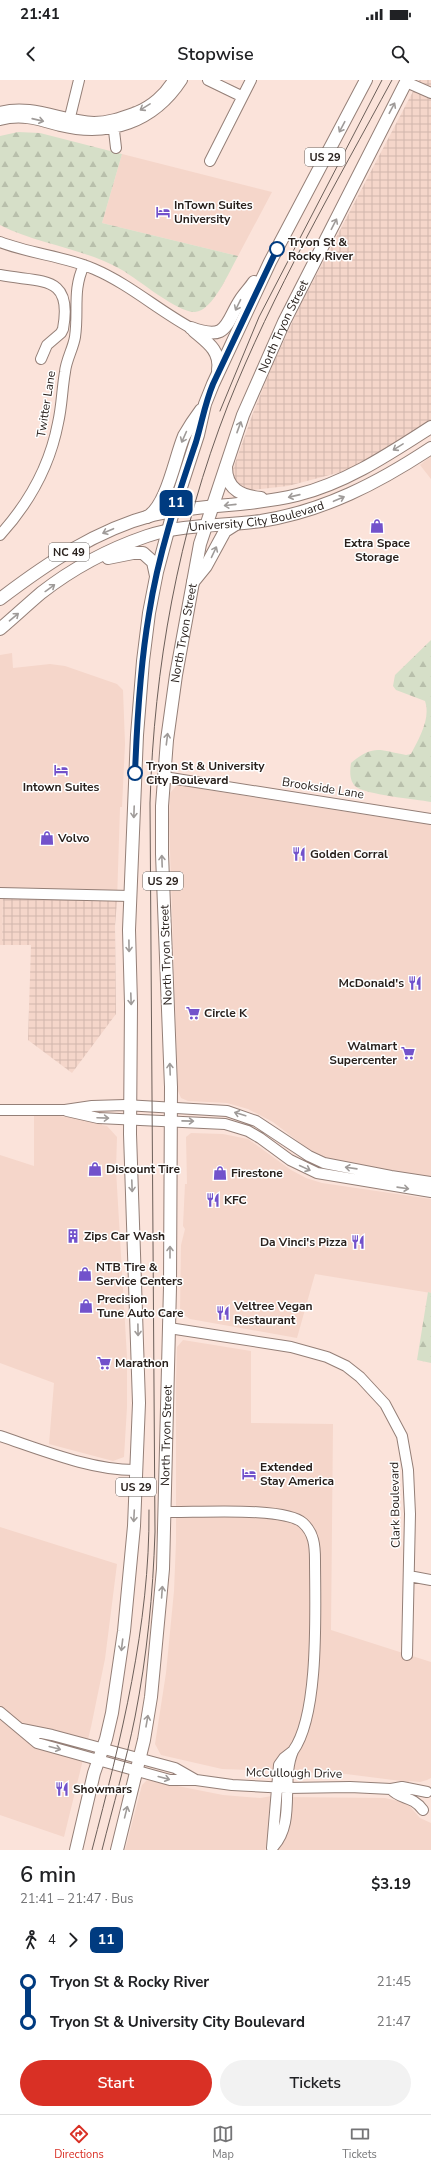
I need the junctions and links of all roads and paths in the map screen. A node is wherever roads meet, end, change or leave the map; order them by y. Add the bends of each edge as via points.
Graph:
1 (79, 80) edge
2 (173, 80) edge
3 (182, 80) edge
4 (208, 80) edge
5 (251, 80) edge
6 (366, 80) edge
7 (406, 81) edge
8 (431, 93) edge
9 (241, 96) junction
10 (0, 112) edge
11 (0, 120) edge
12 (69, 123) junction
13 (114, 124) junction
14 (116, 148) dead end
15 (210, 161) dead end
16 (0, 242) edge
17 (270, 262) junction
18 (84, 265) junction
19 (0, 275) edge
20 (191, 328) junction
21 (41, 359) dead end
22 (218, 372) junction
23 (205, 404) junction
24 (431, 426) edge
25 (431, 448) edge
26 (226, 464) junction
27 (276, 500) junction
28 (211, 507) junction
29 (173, 512) junction
30 (145, 518) junction
31 (236, 524) junction
32 (205, 527) junction
33 (168, 531) junction
34 (0, 535) edge
35 (84, 565) junction
36 (156, 579) junction
37 (191, 588) junction
38 (0, 599) edge
39 (0, 629) edge
40 (164, 777) junction
41 (431, 819) edge
42 (0, 893) edge
43 (130, 896) junction
44 (130, 1105) junction
45 (170, 1108) junction
46 (0, 1110) edge
47 (65, 1110) junction
48 (130, 1119) junction
49 (169, 1121) junction
50 (431, 1182) edge
51 (431, 1192) edge
52 (169, 1328) junction
53 (0, 1436) edge
54 (137, 1470) junction
55 (165, 1512) junction
56 (409, 1576) junction
57 (431, 1580) edge
58 (407, 1655) dead end
59 (0, 1712) edge
60 (22, 1730) junction
61 (103, 1748) junction
62 (293, 1751) junction
63 (99, 1760) junction
64 (138, 1765) junction
65 (276, 1787) junction
66 (287, 1788) junction
67 (391, 1790) junction
68 (430, 1790) edge
69 (427, 1813) edge
70 (271, 1849) edge
71 (76, 1850) edge
72 (117, 1850) edge

1 - 12 street
2 -> 13 street via 159,97
3 - 13 street via 176,90 156,110 142,118
4 - 9 street
5 - 9 street
6 -> 17 main road, US 29
7 - 8 street
26 -> 7 main road, North Tryon Street via 261,372 284,322
9 - 15 street
10 - 12 street via 32,110
11 -> 12 street via 23,117
12 - 13 street via 93,130
13 - 14 street
16 - 18 street
17 -> 20 main road via 240,300 225,328 207,333
17 - 22 main road
18 - 20 street via 113,279
18 - 34 street, Twitter Lane via 77,279 74,338 64,373 54,443 28,498
19 - 21 street via 54,284 63,294 63,329 47,345
20 - 22 main road via 216,353 219,362
22 - 23 main road
23 - 29 main road via 198,435
23 -> 30 main road, NC 49 via 185,435 161,501 152,514
24 -> 27 main road, University City Boulevard via 381,458 343,478 311,491
31 -> 25 main road, University City Boulevard via 290,515 338,500 376,482
26 - 27 main road via 227,479 238,492 252,497
26 - 28 main road, North Tryon Street
27 -> 28 main road, University City Boulevard
28 - 29 main road, University City Boulevard
28 - 32 main road, North Tryon Street
29 - 30 main road, University City Boulevard / NC 49
29 - 33 main road
30 -> 38 main road, University City Boulevard / NC 49 via 74,548
31 - 32 main road, University City Boulevard
37 -> 31 main road via 225,531
32 - 33 main road, University City Boulevard / NC 49
32 - 37 main road, North Tryon Street
33 - 35 main road, University City Boulevard / NC 49 via 135,541
33 - 36 main road, US 29
35 - 36 main road via 142,553 153,562
39 -> 35 main road, University City Boulevard / NC 49 via 41,593
36 -> 43 main road, US 29 via 143,661
40 -> 37 main road, North Tryon Street / US 29 via 172,703
40 - 41 street, Brookside Lane
45 -> 40 main road, North Tryon Street / US 29 via 162,854
42 - 43 street
43 -> 44 main road, US 29
44 - 45 street
44 - 47 street
44 - 48 main road, US 29
45 - 49 main road, North Tryon Street / US 29
50 -> 45 street via 324,1163 242,1115 214,1109
46 - 47 street
47 -> 48 street via 88,1116
48 - 49 street
48 -> 54 main road, US 29 via 139,1392
49 -> 51 street via 214,1122 233,1126 260,1138 290,1160 317,1173
52 -> 49 main road, North Tryon Street / US 29
52 - 55 main road, North Tryon Street / US 29
52 - 56 street, Clark Boulevard via 313,1352 346,1366 372,1388 391,1414 402,1436 406,1452 409,1485
53 - 54 street via 112,1469
54 -> 61 main road, US 29 via 122,1644 112,1713
55 - 62 street via 281,1514 302,1521 311,1532 315,1549 314,1669 306,1718
64 -> 55 main road, North Tryon Street / US 29 via 156,1660
56 - 57 street
56 - 58 street, Clark Boulevard
59 - 60 street, McCullough Drive
60 - 61 street, McCullough Drive via 42,1732
60 -> 63 street, McCullough Drive via 37,1743
61 - 63 main road, US 29
61 - 64 street, McCullough Drive via 122,1754
62 - 65 street via 280,1762
62 - 66 street
63 - 64 street, McCullough Drive via 119,1765
63 - 71 main road, US 29
64 - 65 street, McCullough Drive via 175,1768 196,1780
72 -> 64 main road, North Tryon Street / US 29
65 - 66 street, McCullough Drive
65 - 70 street
66 - 67 street, McCullough Drive via 350,1787
66 - 70 street via 284,1828 280,1839
67 - 68 street, McCullough Drive
67 - 69 street, McCullough Drive via 412,1799
68 - 69 street, McCullough Drive via 422,1798

